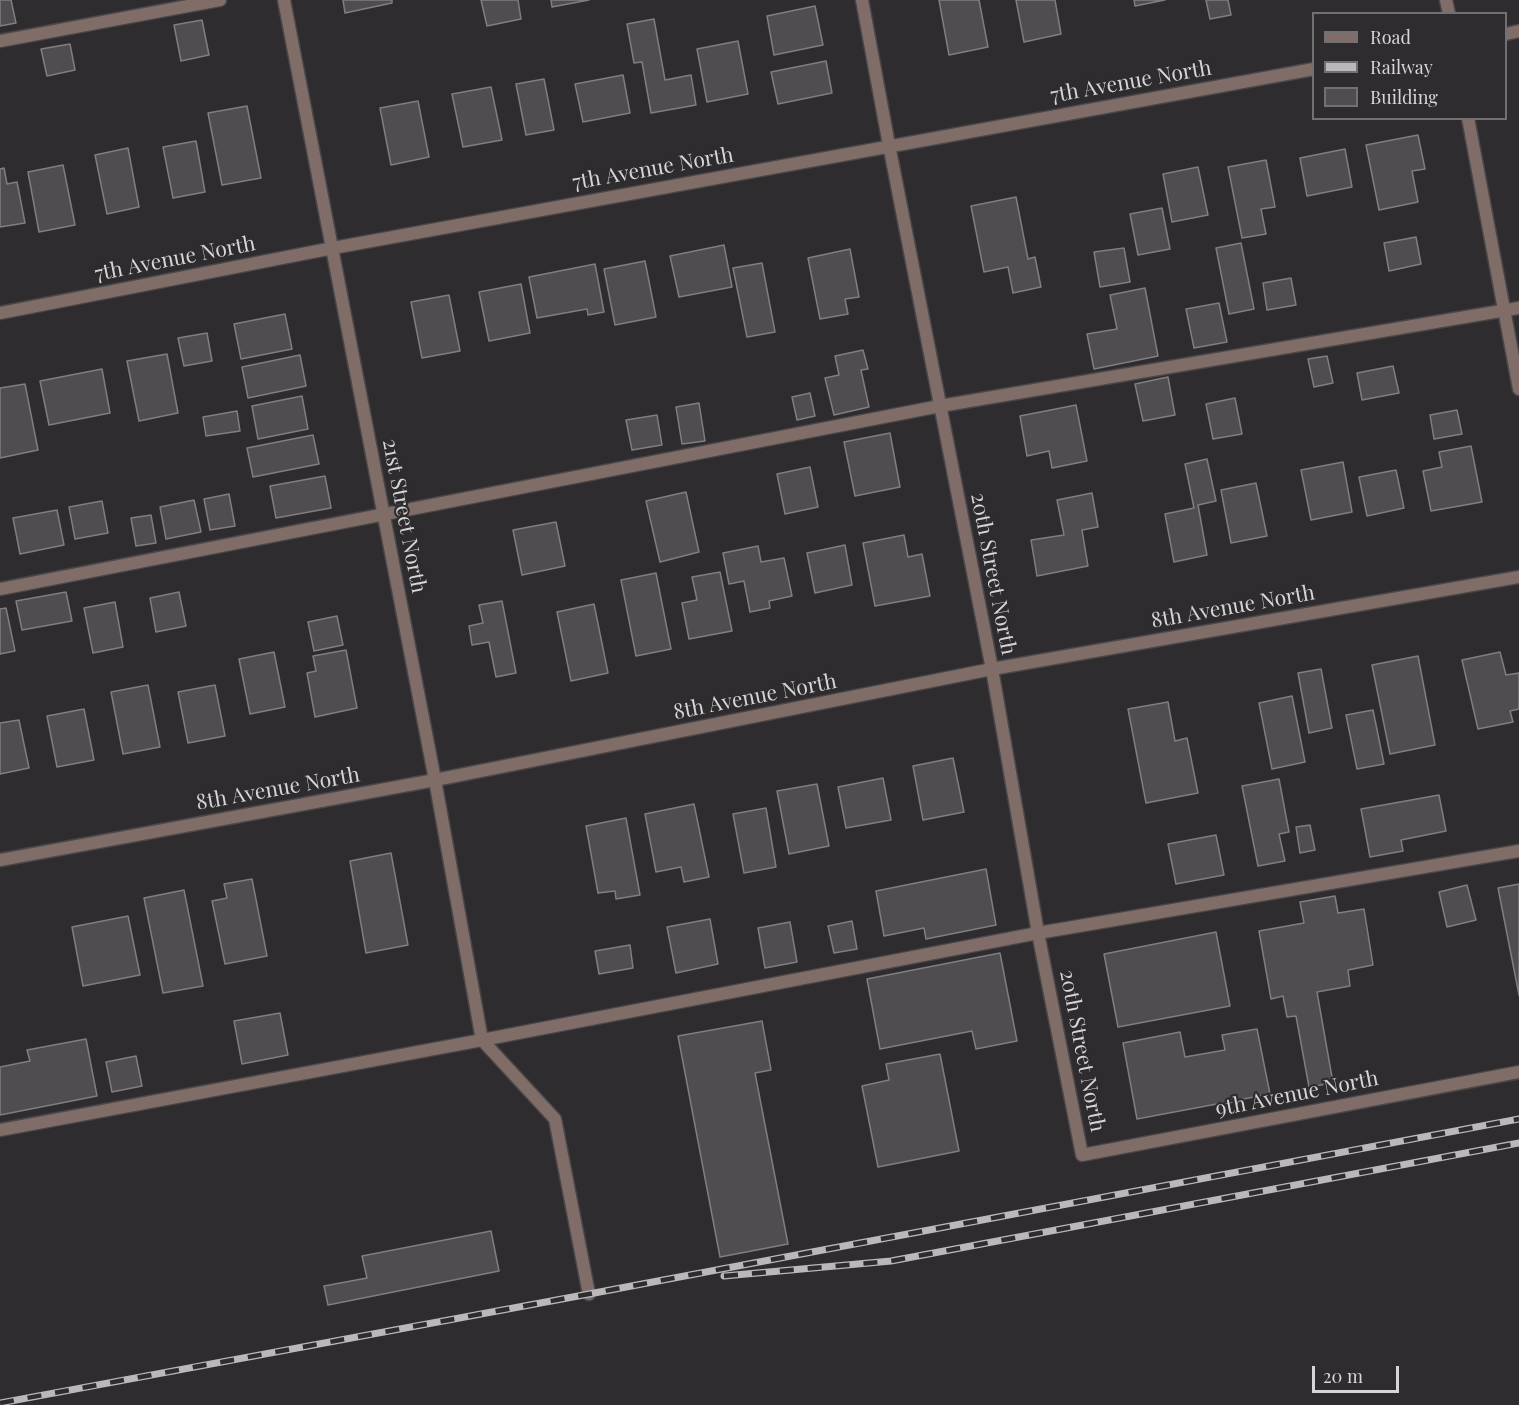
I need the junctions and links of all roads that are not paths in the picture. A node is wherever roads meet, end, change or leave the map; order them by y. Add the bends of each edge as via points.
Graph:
1 (220, 0) edge
2 (284, 0) edge
3 (862, 0) edge
4 (0, 41) edge
5 (1312, 69) edge
6 (1468, 120) edge
7 (889, 145) junction
8 (333, 248) junction
9 (1519, 308) edge
10 (1504, 311) junction
11 (0, 313) edge
12 (1519, 389) edge
13 (940, 406) junction
14 (384, 514) junction
15 (1519, 577) edge
16 (0, 589) edge
17 (992, 669) junction
18 (435, 780) junction
19 (1519, 851) edge
20 (0, 860) edge
21 (1038, 933) junction
22 (482, 1040) junction
23 (1519, 1072) edge
24 (0, 1130) edge
25 (1082, 1155) joint
26 (589, 1294) dead end

1 - 4 street
2 - 8 street, 21st Street North
3 - 7 street, 20th Street North
5 - 7 street, 7th Avenue North
6 - 10 street
7 - 8 street, 7th Avenue North
7 - 13 street, 20th Street North
8 - 11 street, 7th Avenue North
8 - 14 street, 21st Street North
9 - 10 street
10 - 12 street
10 - 13 street
13 - 14 street
13 - 17 street, 20th Street North
14 - 16 street
14 - 18 street, 21st Street North
15 - 17 street, 8th Avenue North
17 - 18 street, 8th Avenue North
17 - 21 street, 20th Street North
18 - 20 street, 8th Avenue North
18 - 22 street, 21st Street North
19 - 21 street
21 - 22 street
21 - 25 street, 20th Street North
22 - 24 street
22 - 26 street via 555,1119
23 - 25 street, 9th Avenue North

